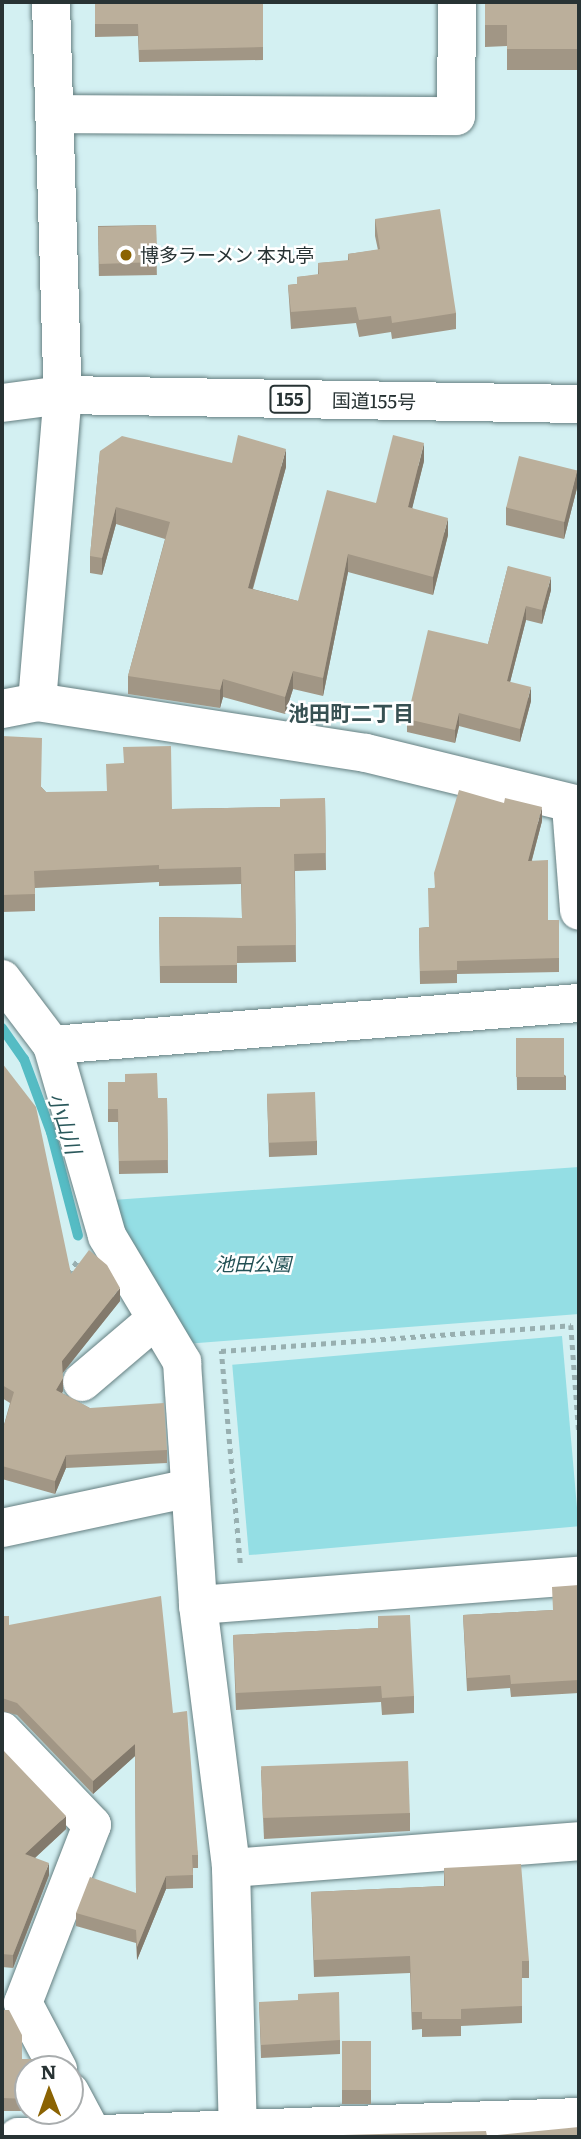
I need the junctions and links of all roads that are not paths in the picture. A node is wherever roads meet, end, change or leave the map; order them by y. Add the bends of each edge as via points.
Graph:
1 (51, 2) edge
2 (457, 2) edge
3 (55, 114) junction
4 (63, 395) junction
5 (2, 403) edge
6 (579, 404) edge
7 (19, 706) edge
8 (575, 805) edge
9 (579, 911) edge
10 (2, 979) edge
11 (579, 1003) edge
12 (52, 1045) junction
13 (156, 1319) junction
14 (82, 1382) dead end
15 (190, 1488) junction
16 (2, 1528) edge
17 (579, 1576) edge
18 (198, 1605) junction
19 (2, 1731) edge
20 (579, 1841) edge
21 (231, 1868) junction
22 (12, 2001) edge
23 (49, 2055) edge
24 (579, 2117) edge
25 (84, 2119) edge
26 (238, 2131) junction
27 (93, 2136) edge
28 (18, 2137) edge

1 - 3 main road
2 - 3 main road via 456,116
3 - 4 main road
4 - 5 main road, 国道155号 / 155
4 - 6 main road, 国道155号 / 155
4 - 7 main road
7 - 8 main road via 366,752
8 - 9 main road
10 - 12 main road
11 - 12 main road
12 - 13 main road via 107,1236
13 - 14 main road
13 - 15 main road via 182,1362
15 - 16 main road
15 - 18 main road
17 - 18 main road
18 - 21 main road
19 - 22 main road via 92,1825
20 - 21 main road
21 - 26 main road
22 - 23 main road
24 - 26 main road
25 - 27 main road
26 - 27 main road
27 - 28 main road

